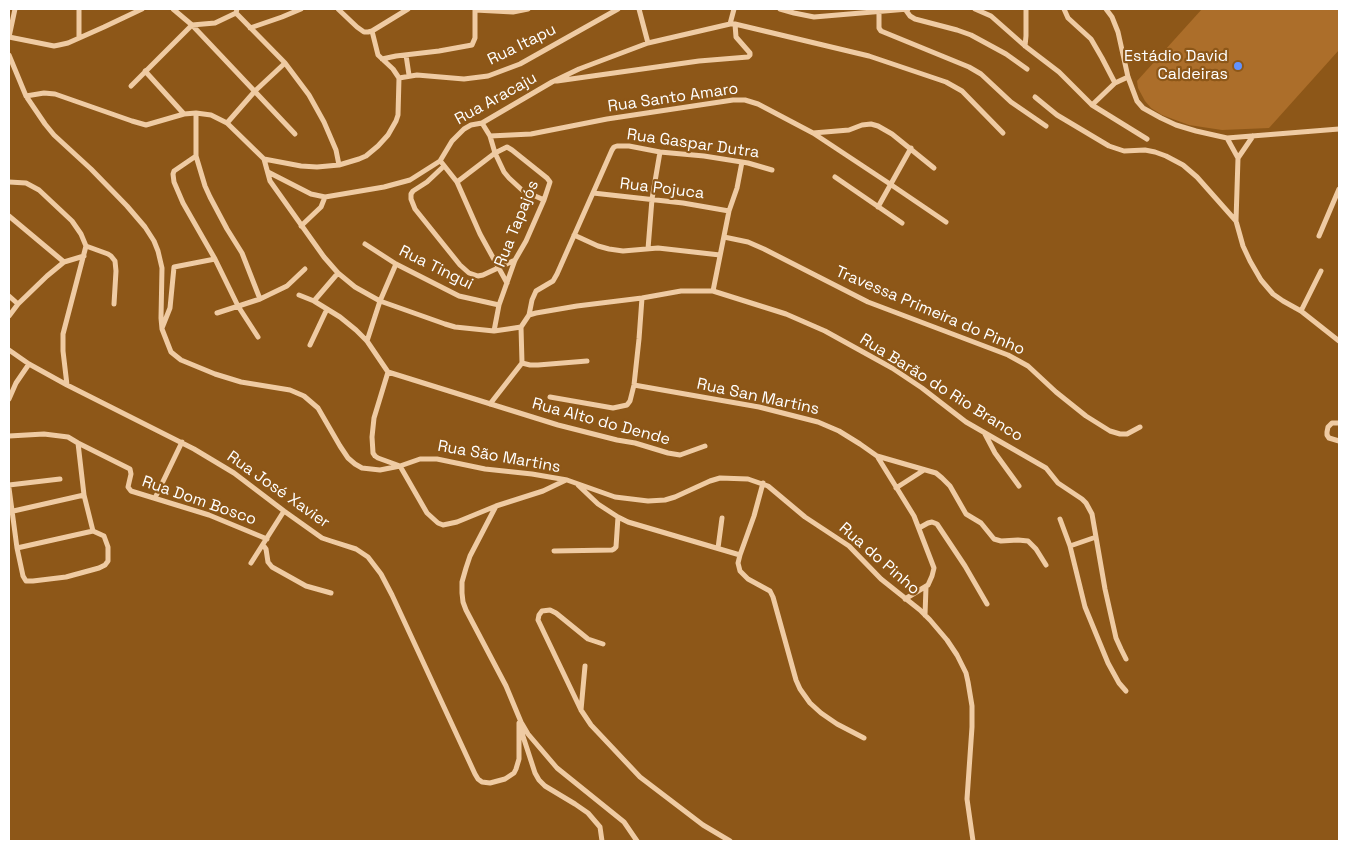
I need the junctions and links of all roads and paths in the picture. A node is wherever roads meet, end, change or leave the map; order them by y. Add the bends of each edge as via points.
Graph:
1 (15, 9) edge
2 (79, 9) edge
3 (142, 9) edge
4 (173, 9) edge
5 (301, 9) edge
6 (338, 9) edge
7 (408, 9) edge
8 (475, 9) edge
9 (528, 9) edge
10 (618, 9) edge
11 (639, 9) edge
12 (734, 9) edge
13 (780, 9) edge
14 (906, 9) edge
15 (975, 9) edge
16 (989, 9) edge
17 (1026, 9) edge
18 (1064, 9) edge
19 (1106, 9) edge
20 (132, 11) edge
21 (237, 11) edge
22 (879, 11) junction
23 (991, 16) junction
24 (733, 24) junction
25 (192, 25) junction
26 (250, 28) junction
27 (372, 31) junction
28 (9, 37) edge
29 (79, 37) junction
30 (648, 43) junction
31 (1025, 46) junction
32 (9, 55) edge
33 (406, 55) junction
34 (382, 59) junction
35 (285, 63) junction
36 (1027, 69) dead end
37 (145, 71) junction
38 (409, 75) junction
39 (1128, 76) junction
40 (399, 78) junction
41 (552, 82) junction
42 (1114, 83) junction
43 (131, 86) dead end
44 (255, 92) junction
45 (26, 96) junction
46 (1035, 98) dead end
47 (1092, 105) junction
48 (196, 113) junction
49 (184, 114) junction
50 (227, 123) junction
51 (482, 123) junction
52 (1046, 126) dead end
53 (1339, 129) edge
54 (812, 133) junction
55 (1003, 133) dead end
56 (295, 134) dead end
57 (490, 136) junction
58 (1253, 136) junction
59 (1226, 138) junction
60 (1147, 139) dead end
61 (911, 148) junction
62 (660, 152) junction
63 (495, 153) junction
64 (196, 156) junction
65 (1238, 158) junction
66 (264, 159) junction
67 (742, 162) junction
68 (442, 163) junction
69 (339, 165) junction
70 (934, 168) dead end
71 (772, 170) dead end
72 (268, 172) junction
73 (835, 176) dead end
74 (9, 182) edge
75 (457, 182) junction
76 (890, 184) junction
77 (1339, 189) edge
78 (593, 193) junction
79 (325, 197) junction
80 (652, 199) junction
81 (544, 200) junction
82 (878, 207) junction
83 (729, 211) junction
84 (9, 216) edge
85 (1236, 221) junction
86 (946, 222) dead end
87 (902, 223) dead end
88 (301, 226) junction
89 (574, 236) junction
90 (1319, 236) dead end
91 (724, 237) junction
92 (365, 244) dead end
93 (86, 246) junction
94 (648, 250) junction
95 (720, 255) junction
96 (84, 256) junction
97 (215, 259) junction
98 (516, 260) junction
99 (64, 262) junction
100 (396, 264) junction
101 (498, 268) junction
102 (305, 270) dead end
103 (1321, 271) dead end
104 (338, 273) junction
105 (507, 283) junction
106 (713, 291) junction
107 (300, 295) dead end
108 (9, 296) edge
109 (642, 298) junction
110 (260, 299) junction
111 (314, 301) junction
112 (380, 301) junction
113 (18, 304) junction
114 (114, 304) dead end
115 (499, 305) junction
116 (238, 306) junction
117 (327, 309) junction
118 (1302, 311) junction
119 (217, 313) dead end
120 (529, 315) junction
121 (9, 316) edge
122 (521, 327) junction
123 (162, 329) junction
124 (494, 330) junction
125 (258, 337) dead end
126 (367, 341) junction
127 (1339, 341) edge
128 (310, 345) dead end
129 (9, 350) edge
130 (587, 361) dead end
131 (522, 363) junction
132 (29, 364) junction
133 (388, 372) junction
134 (67, 385) junction
135 (634, 385) junction
136 (550, 398) dead end
137 (9, 399) edge
138 (490, 404) junction
139 (1339, 422) edge
140 (1140, 427) dead end
141 (985, 434) junction
142 (9, 436) edge
143 (1339, 440) edge
144 (182, 442) junction
145 (78, 443) junction
146 (705, 446) dead end
147 (877, 456) junction
148 (400, 466) junction
149 (924, 470) junction
150 (60, 479) dead end
151 (566, 480) junction
152 (576, 482) junction
153 (763, 483) junction
154 (1020, 486) dead end
155 (9, 487) edge
156 (896, 488) junction
157 (84, 494) junction
158 (155, 498) junction
159 (496, 506) junction
160 (284, 511) junction
161 (11, 512) edge
162 (618, 517) junction
163 (722, 518) dead end
164 (1060, 519) dead end
165 (92, 528) junction
166 (919, 528) junction
167 (1096, 537) junction
168 (266, 539) junction
169 (263, 544) junction
170 (1070, 546) junction
171 (18, 548) junction
172 (718, 548) junction
173 (554, 552) dead end
174 (740, 555) junction
175 (251, 562) dead end
176 (1046, 565) dead end
177 (926, 587) junction
178 (331, 593) dead end
179 (905, 600) junction
180 (987, 604) dead end
181 (926, 615) junction
182 (603, 644) dead end
183 (1126, 659) dead end
184 (585, 666) dead end
185 (1126, 691) dead end
186 (581, 710) junction
187 (518, 716) junction
188 (519, 723) junction
189 (864, 738) dead end
190 (602, 841) edge
191 (637, 841) edge
192 (730, 841) edge
193 (974, 841) edge

1 - 28 street
2 - 29 street
3 - 20 street
4 - 25 street
5 - 26 street
6 - 27 street via 362,31
7 - 27 street
8 - 9 street via 513,12
8 - 33 street via 475,42 471,46
10 - 38 street, Rua Itapu via 520,64 488,76 464,79
11 - 30 street
12 - 24 street
13 - 22 street via 814,17
14 - 22 street
14 - 36 street via 915,19 971,34
15 - 23 street
16 - 23 street
17 - 31 street
18 - 42 street via 1068,18 1091,39
19 - 39 street via 1118,32
20 - 29 street
21 - 25 street via 215,22
21 - 26 street
22 - 52 street via 881,31 969,67
23 - 31 street
24 - 30 street, Rua Aracaju
24 - 41 street via 736,36 750,52 748,57
24 - 55 street via 870,56 946,82 962,91
25 - 37 street
25 - 44 street
26 - 35 street
27 - 34 street
28 - 29 street via 54,46
30 - 41 street, Rua Aracaju
31 - 47 street via 1059,72
32 - 45 street, Rua São Martins
33 - 34 street
33 - 38 street
34 - 40 street
35 - 44 street
35 - 69 street via 324,122
37 - 43 street
37 - 49 street
38 - 40 street, Rua Itapu
39 - 42 street
39 - 59 street via 1134,96 1143,108 1176,125
40 - 69 street via 398,114 388,135 366,156
41 - 51 street, Rua Aracaju
42 - 47 street
44 - 50 street
44 - 56 street
45 - 49 street via 55,94 146,125
45 - 123 street, Rua São Martins via 54,135 127,206 154,241 162,268
46 - 85 street via 1057,116 1109,146 1124,151 1155,152 1183,165
47 - 60 street
48 - 49 street
48 - 50 street via 211,115
48 - 64 street
50 - 66 street
51 - 57 street
51 - 68 street, Rua Aracaju via 471,125 457,135
53 - 58 street
54 - 57 street, Rua Santo Amaro via 758,104 740,100 531,134
54 - 61 street via 849,130 871,124
54 - 76 street, Rua Santo Amaro
57 - 63 street
58 - 59 street
58 - 65 street
59 - 65 street
61 - 70 street
61 - 76 street
62 - 67 street, Rua Gaspar Dutra
62 - 78 street, Rua Gaspar Dutra via 614,147
62 - 80 street
63 - 75 street
63 - 81 street via 509,178 522,190
63 - 81 street, Rua Tapajós via 509,148 547,178 550,182
64 - 97 street via 174,171 173,178 183,203
64 - 110 street via 210,197 242,253
65 - 85 street
66 - 69 street via 310,167
66 - 72 street
67 - 71 street, Rua Gaspar Dutra
67 - 83 street
68 - 75 street
68 - 79 street, Rua Aracaju via 410,180
68 - 101 street via 427,182 411,194 415,208 469,273 478,276
72 - 79 street, Rua Aracaju via 311,194
72 - 88 street via 270,181
73 - 82 street
74 - 93 street via 26,183 39,190 72,221
75 - 101 street
76 - 82 street
76 - 86 street, Rua Santo Amaro
77 - 90 street
78 - 80 street, Rua Pojuca
78 - 89 street
79 - 88 street via 321,208
80 - 83 street, Rua Pojuca
80 - 94 street
81 - 98 street, Rua Tapajós
82 - 87 street
83 - 91 street
84 - 99 street
85 - 118 street via 1243,246 1261,280 1273,294
88 - 104 street
89 - 94 street via 609,249
89 - 120 street via 553,281 536,292
91 - 95 street
91 - 140 street, Travessa Primeira do Pinho via 748,242 876,305 1008,355 1028,366 1086,416 1110,431 1127,434
92 - 100 street, Rua Tingui
93 - 96 street
93 - 114 street via 112,256 115,261
94 - 95 street via 658,248
95 - 106 street
96 - 99 street
96 - 134 street via 63,334
97 - 116 street
97 - 123 street via 174,267 170,308
98 - 101 street
98 - 105 street, Rua Tapajós
99 - 113 street
100 - 112 street
100 - 115 street, Rua Tingui via 459,296
101 - 105 street
102 - 110 street via 287,286
103 - 118 street
104 - 111 street
104 - 112 street
105 - 115 street, Rua Tapajós
106 - 109 street, Rua Barão do Rio Branco via 681,291
106 - 141 street, Rua Barão do Rio Branco via 786,314 825,331 892,368
107 - 111 street
108 - 113 street
109 - 120 street, Rua Barão do Rio Branco
109 - 135 street
110 - 116 street
111 - 117 street
112 - 124 street via 455,327
112 - 126 street
113 - 121 street
115 - 124 street, Rua Tapajós
116 - 119 street
116 - 125 street
117 - 126 street
117 - 128 street
118 - 127 street
120 - 122 street
122 - 124 street
122 - 131 street
123 - 148 street, Rua São Martins via 171,352 190,364 241,382 283,388 304,396 318,408 344,452 362,468 380,470
126 - 133 street
129 - 132 street, Rua José Xavier
130 - 131 street via 538,366
131 - 138 street
132 - 134 street, Rua José Xavier
132 - 137 street
133 - 138 street, Rua Alto do Dende
133 - 148 street via 372,429 372,449 378,458
134 - 144 street, Rua José Xavier
135 - 136 street via 627,405 613,408
135 - 147 street, Rua San Martins via 759,407 818,422 839,431
138 - 146 street, Rua Alto do Dende via 668,453 680,455
139 - 143 street via 1328,427 1327,432 1330,438
141 - 154 street
141 - 167 street, Rua Barão do Rio Branco via 1046,468 1058,483 1082,499 1092,514
142 - 145 street via 59,435
144 - 158 street
144 - 160 street, Rua José Xavier via 234,473
145 - 157 street
145 - 158 street, Rua Dom Bosco via 130,469 129,489
147 - 149 street
147 - 156 street, Rua San Martins
148 - 151 street, Rua São Martins via 420,459 437,458 492,470
148 - 159 street, Rua São Martins via 427,513 438,523 450,525
149 - 156 street
149 - 176 street via 942,478 966,514 981,523 994,539 1028,541
150 - 155 street
151 - 152 street, Rua do Pinho
151 - 159 street, Rua São Martins
152 - 153 street, Rua do Pinho via 615,497 648,501 675,497 720,478
152 - 162 street via 598,504
153 - 174 street
153 - 179 street, Rua do Pinho via 848,546
155 - 161 street
156 - 166 street, Rua San Martins
157 - 161 street
157 - 165 street
158 - 168 street, Rua Dom Bosco via 209,515
159 - 187 street via 470,556 462,582 462,602
160 - 168 street
160 - 188 street, Rua José Xavier via 322,538 356,549 375,565 396,603 474,774 482,782 505,779 514,773 518,759
161 - 171 street
162 - 172 street
162 - 173 street via 614,549
163 - 172 street
164 - 170 street
165 - 171 street
165 - 171 street via 104,536 108,561 99,568 66,577 26,581
166 - 177 street, Rua San Martins via 934,568
166 - 180 street via 932,522 937,524
167 - 170 street
167 - 183 street, Rua Barão do Rio Branco via 1116,638
168 - 169 street
169 - 175 street
169 - 178 street via 272,567 306,586
170 - 185 street via 1085,607 1108,663
172 - 174 street
174 - 189 street via 740,571 770,591 773,597 800,689 821,714
177 - 179 street
177 - 181 street, Rua San Martins
179 - 181 street, Rua do Pinho
181 - 193 street, Rua do Pinho via 957,655 968,682 972,727 967,799
182 - 186 street via 588,638 550,610 539,615 538,620
184 - 186 street
186 - 192 street via 640,777 703,825
187 - 188 street
187 - 191 street via 551,763 618,816
188 - 190 street via 539,780 588,813 600,827

